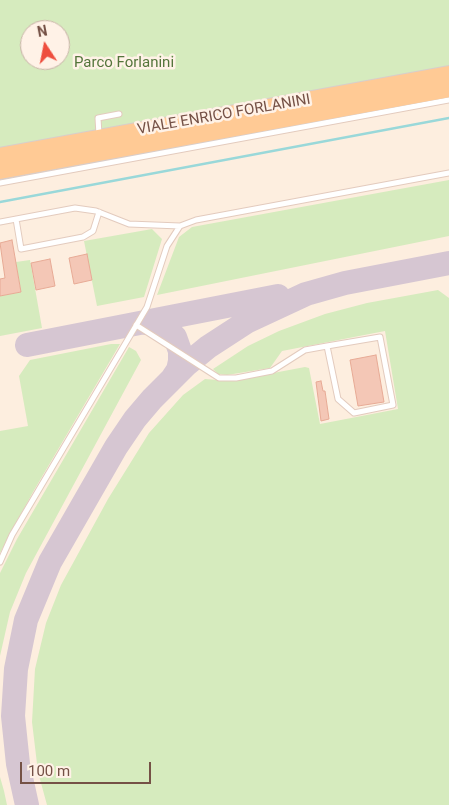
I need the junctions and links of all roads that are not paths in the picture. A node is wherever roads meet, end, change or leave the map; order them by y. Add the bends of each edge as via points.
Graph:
1 (449, 74) edge
2 (449, 89) edge
3 (449, 100) edge
4 (119, 114) dead end
5 (99, 138) junction
6 (0, 156) edge
7 (0, 171) edge
8 (449, 173) edge
9 (0, 182) edge
10 (99, 212) junction
11 (16, 219) junction
12 (0, 222) edge
13 (180, 226) junction
14 (136, 325) junction
15 (327, 346) junction
16 (0, 562) edge

1 - 5 main road, VIALE ENRICO FORLANINI
2 - 7 main road, VIALE ENRICO FORLANINI
3 - 9 lane
4 - 5 lane via 98,118
5 - 6 main road, VIALE ENRICO FORLANINI
8 - 13 lane via 196,220
10 - 11 lane via 75,208
10 - 11 lane via 93,231 83,237 22,249
10 - 13 lane via 129,224
11 - 12 lane
13 - 14 lane via 168,246 147,307
14 - 15 lane via 219,378 272,371 305,350
14 - 16 lane via 12,535
15 - 15 lane via 338,399 354,413 392,405 380,337

